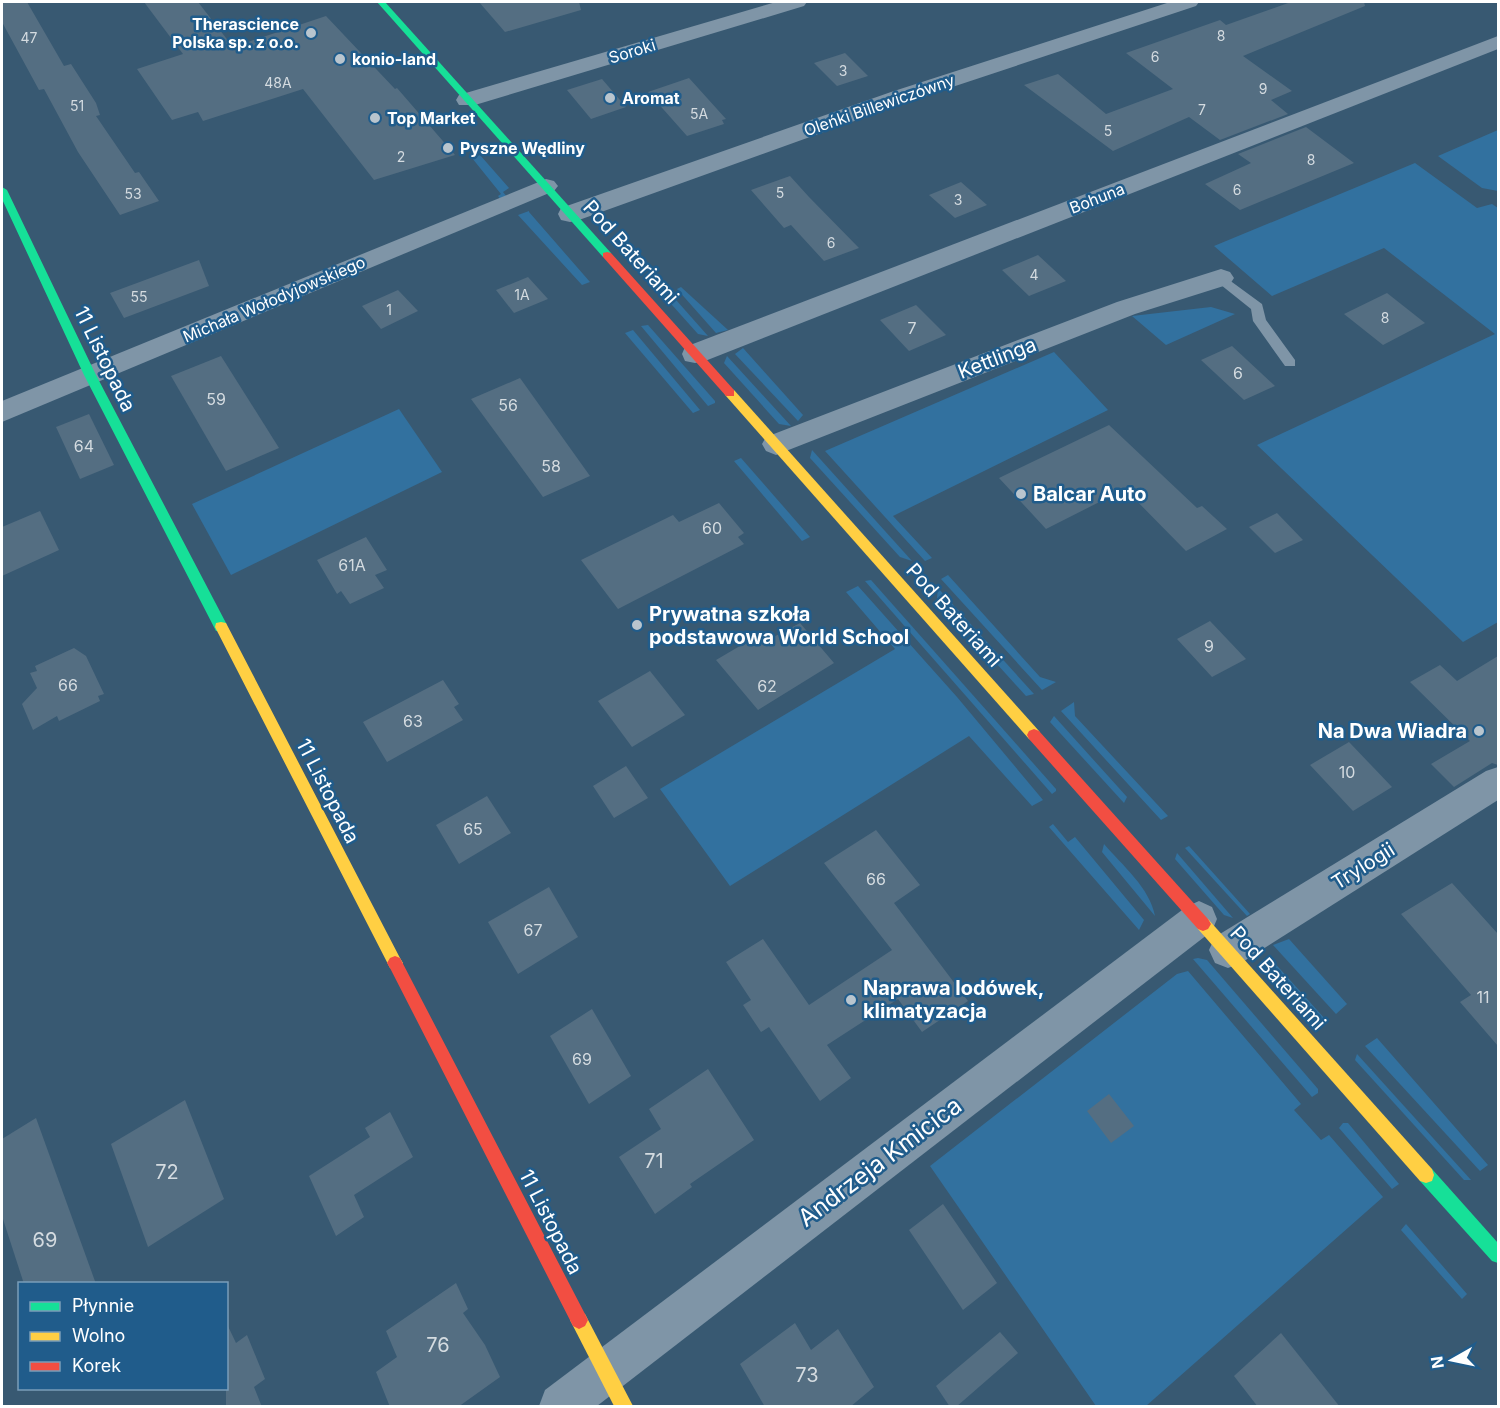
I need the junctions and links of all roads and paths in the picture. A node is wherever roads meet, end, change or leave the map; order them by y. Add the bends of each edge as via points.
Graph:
1 (381, 2) edge
2 (797, 2) edge
3 (1189, 2) edge
4 (1498, 42) edge
5 (467, 100) junction
6 (546, 186) junction
7 (2, 190) edge
8 (570, 213) junction
9 (1221, 278) joint
10 (695, 354) junction
11 (1290, 363) dead end
12 (90, 375) junction
13 (2, 412) edge
14 (776, 444) junction
15 (1498, 782) edge
16 (1199, 919) junction
17 (1227, 950) junction
18 (1498, 1255) edge
19 (606, 1371) junction
20 (561, 1407) edge
21 (624, 1407) edge

1 - 5 street, Pod Bateriami
2 - 5 street, Soroki
3 - 8 street, Oleńki Billewiczówny via 888,101
4 - 10 street, Bohuna
5 - 6 street, Pod Bateriami
6 - 8 street, Pod Bateriami
6 - 12 street, Michała Wołodyjowskiego
7 - 12 street, 11 Listopada
8 - 10 street, Pod Bateriami
9 - 11 lane via 1257,307 1260,321
9 - 14 street, Kettlinga via 1126,308
10 - 14 street, Pod Bateriami
12 - 13 street, Michała Wołodyjowskiego
12 - 19 street, 11 Listopada
14 - 16 street, Pod Bateriami
15 - 17 street, Trylogii
16 - 17 street, Pod Bateriami
16 - 19 street, Andrzeja Kmicica
17 - 18 street, Pod Bateriami
19 - 20 street, Andrzeja Kmicica
19 - 21 street, 11 Listopada

